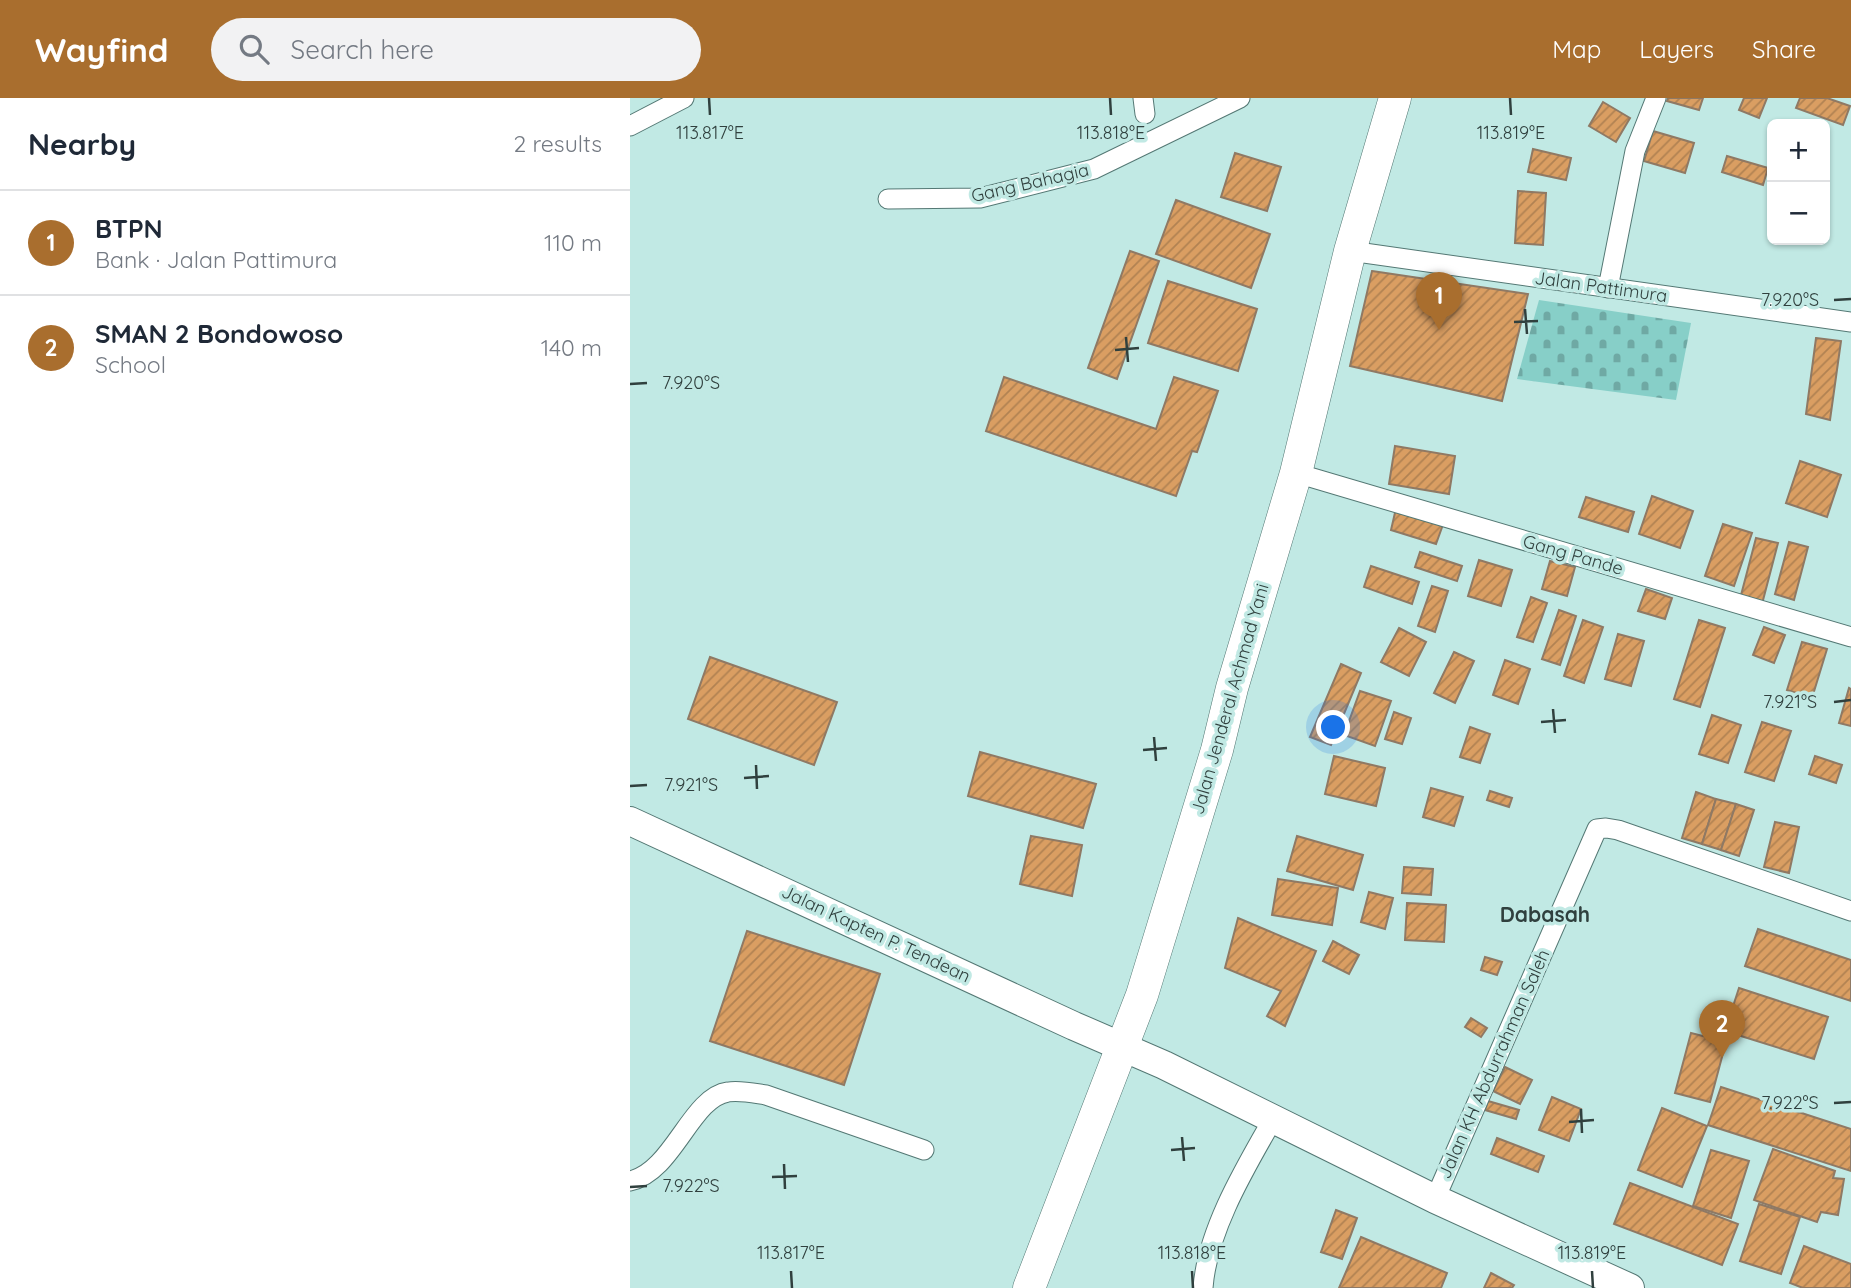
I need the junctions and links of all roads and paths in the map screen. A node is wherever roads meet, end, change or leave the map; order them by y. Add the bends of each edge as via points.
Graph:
1 (684, 98) edge
2 (1240, 98) edge
3 (1395, 98) edge
4 (1656, 98) edge
5 (630, 126) edge
6 (888, 199) dead end
7 (1350, 251) junction
8 (1608, 288) junction
9 (1851, 322) edge
10 (1296, 473) junction
11 (1851, 637) edge
12 (630, 821) edge
13 (1851, 911) edge
14 (1123, 1046) junction
15 (1273, 1119) junction
16 (924, 1150) dead end
17 (630, 1181) edge
18 (1435, 1199) junction
19 (1029, 1288) edge
20 (1203, 1288) edge
21 (1630, 1288) edge

1 - 5 street
2 - 6 street, Gang Bahagia via 1094,169 980,198
3 - 7 main road, Jalan Jenderal Achmad Yani
4 - 8 street via 1635,151
7 - 8 street, Jalan Pattimura
7 - 10 main road, Jalan Jenderal Achmad Yani
8 - 9 street, Jalan Pattimura
10 - 11 street, Gang Pande
10 - 14 main road, Jalan Jenderal Achmad Yani via 1217,750
12 - 14 main road, Jalan Kapten P. Tendean
13 - 18 street, Jalan KH Abdurrahman Saleh via 1612,828 1597,829
14 - 15 main road, Jalan Kapten P. Tendean
14 - 19 main road, Jalan Jenderal Achmad Yani
15 - 18 main road, Jalan Kapten P. Tendean
15 - 20 street via 1248,1161 1214,1238
16 - 17 street via 766,1095 725,1092 692,1120 650,1172
18 - 21 main road, Jalan Kapten P. Tendean

